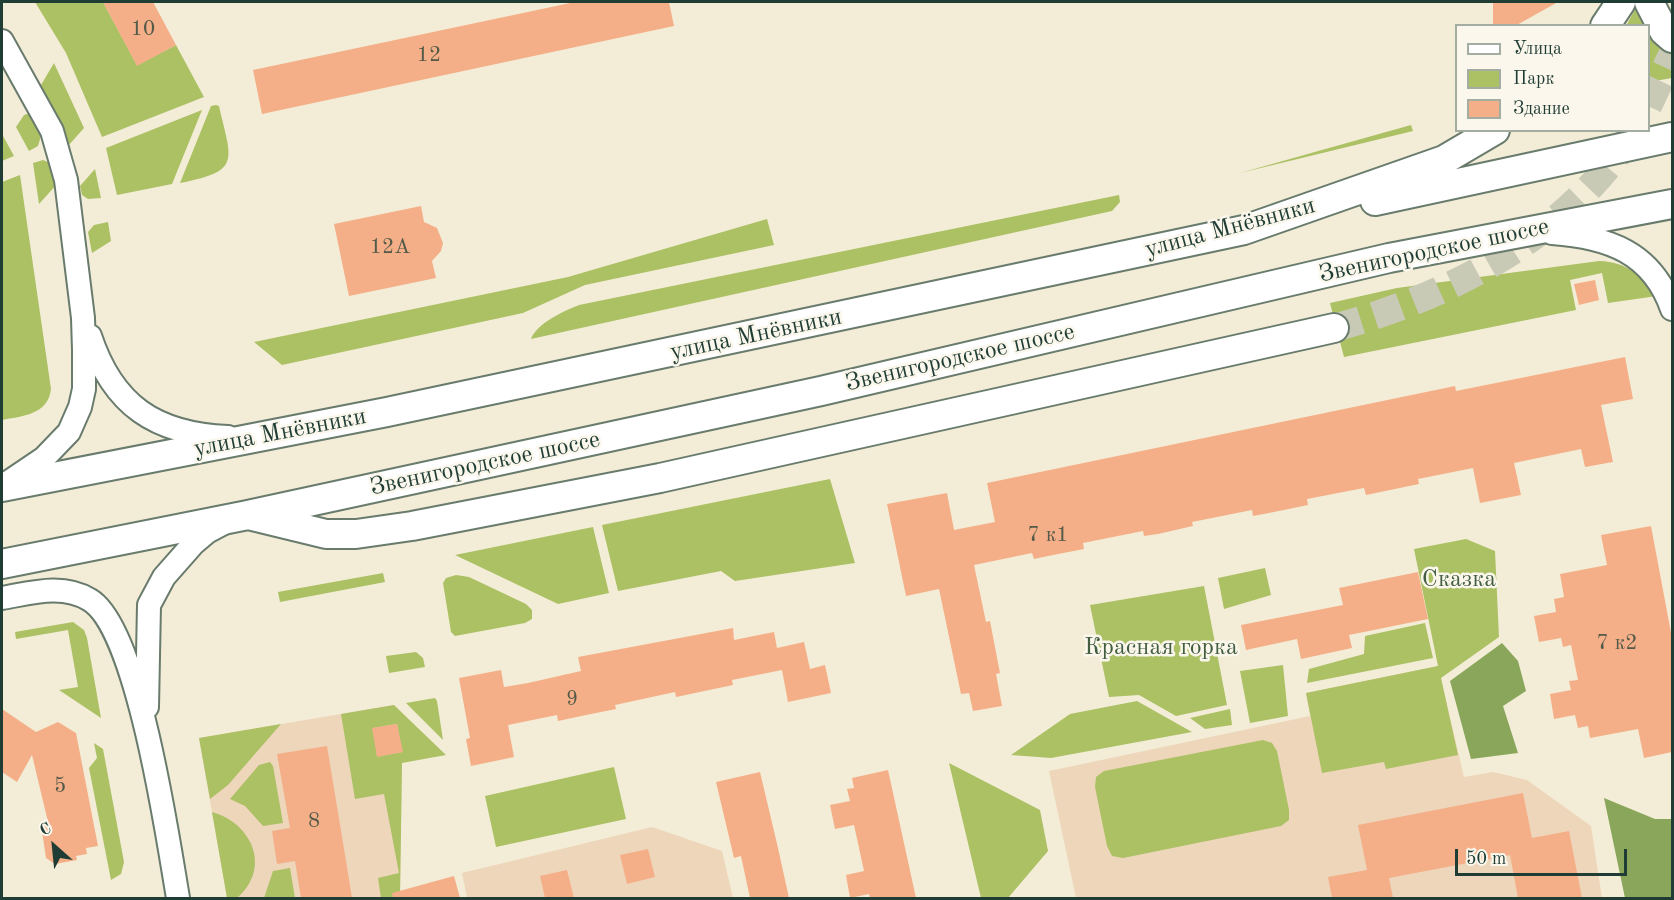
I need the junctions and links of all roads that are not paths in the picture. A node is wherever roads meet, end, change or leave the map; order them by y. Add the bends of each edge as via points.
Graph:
1 (1621, 2) edge
2 (1648, 2) edge
3 (1606, 24) edge
4 (1672, 38) edge
5 (2, 41) edge
6 (1492, 132) edge
7 (1672, 137) edge
8 (1672, 204) edge
9 (1244, 230) junction
10 (1529, 231) junction
11 (1672, 309) edge
12 (83, 318) junction
13 (1334, 328) tunnel mouth
14 (280, 434) junction
15 (2, 487) edge
16 (244, 516) junction
17 (2, 564) edge
18 (2, 598) edge
19 (146, 730) junction
20 (178, 898) edge

1 - 3 main road
2 - 4 main road via 1664,32
5 - 12 street via 39,104 57,148 72,215
6 - 9 main road, улица Мнёвники via 1444,160
7 - 9 main road
8 - 10 main road, Звенигородское шоссе
9 - 14 main road, улица Мнёвники
10 - 11 street via 1579,235 1618,246 1647,266 1663,287
10 - 16 main road, Звенигородское шоссе via 1389,258 810,393
12 - 14 street via 109,380 142,415 184,433
12 - 15 street via 84,389 69,432 44,458
13 - 16 main road via 660,478 406,527 326,534
14 - 15 main road, улица Мнёвники
16 - 17 main road
16 - 19 street via 207,532 194,543 164,578 149,604
18 - 19 street via 65,590 92,601 106,614 113,628
19 - 20 street

